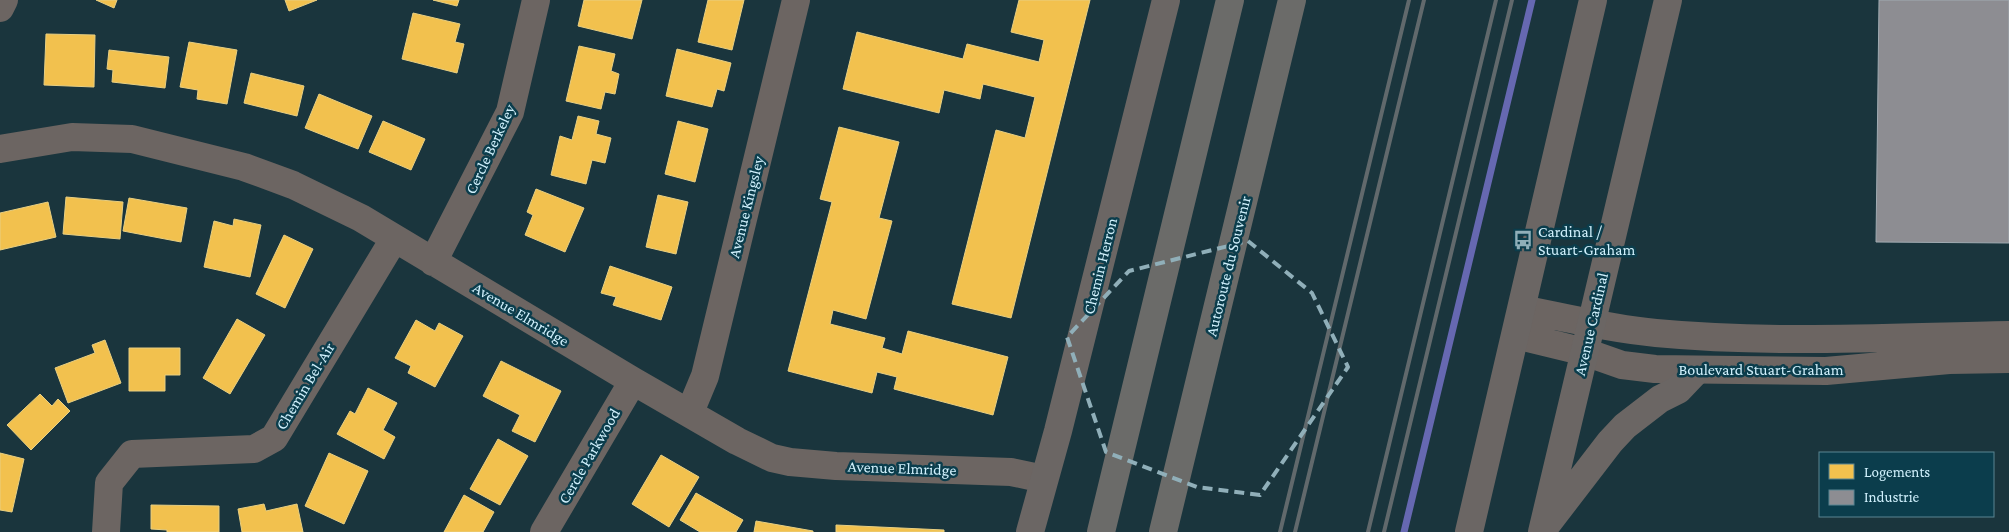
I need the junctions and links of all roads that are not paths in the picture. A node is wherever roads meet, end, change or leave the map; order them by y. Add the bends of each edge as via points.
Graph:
1 (4, 0) edge
2 (536, 0) edge
3 (796, 0) edge
4 (1166, 0) edge
5 (1230, 0) edge
6 (1292, 0) edge
7 (1593, 0) edge
8 (1668, 0) edge
9 (0, 8) edge
10 (1, 146) edge
11 (394, 239) junction
12 (433, 262) junction
13 (1522, 308) junction
14 (1592, 323) junction
15 (1516, 335) junction
16 (2009, 335) edge
17 (1585, 352) junction
18 (2009, 359) edge
19 (1697, 370) junction
20 (633, 381) junction
21 (690, 412) junction
22 (1044, 479) junction
23 (1543, 530) edge
24 (106, 532) edge
25 (544, 532) edge
26 (1030, 532) edge
27 (1101, 532) edge
28 (1163, 532) edge
29 (1469, 532) edge

1 - 9 street
2 - 12 street, Cercle Berkeley via 510,112
3 - 21 street, Avenue Kingsley via 705,376
4 - 22 main road, Chemin Herron
5 - 27 highway
6 - 28 highway, Autoroute du Souvenir
7 - 13 main road
8 - 14 main road, Avenue Cardinal
10 - 11 street, Avenue Elmridge via 72,137 132,139 244,167 293,185 361,218
11 - 12 street, Avenue Elmridge
11 - 24 street, Chemin Bel-Air via 274,438 254,448 132,454 109,483
12 - 20 street, Avenue Elmridge
13 - 14 street, Boulevard Stuart-Graham
13 - 15 main road
14 - 16 street, Boulevard Stuart-Graham via 1655,333 1730,338
14 - 17 main road, Avenue Cardinal
15 - 17 street, Boulevard Stuart-Graham
15 - 29 main road
17 - 19 street, Boulevard Stuart-Graham via 1622,365
17 - 23 main road, Avenue Cardinal
18 - 19 street, Boulevard Stuart-Graham via 1949,360 1826,371
19 - 23 main road via 1678,390 1660,399 1625,426
20 - 21 street, Avenue Elmridge
20 - 25 street, Cercle Parkwood
21 - 22 street, Avenue Elmridge via 756,451 790,462 1011,472
22 - 26 main road, Chemin Herron

